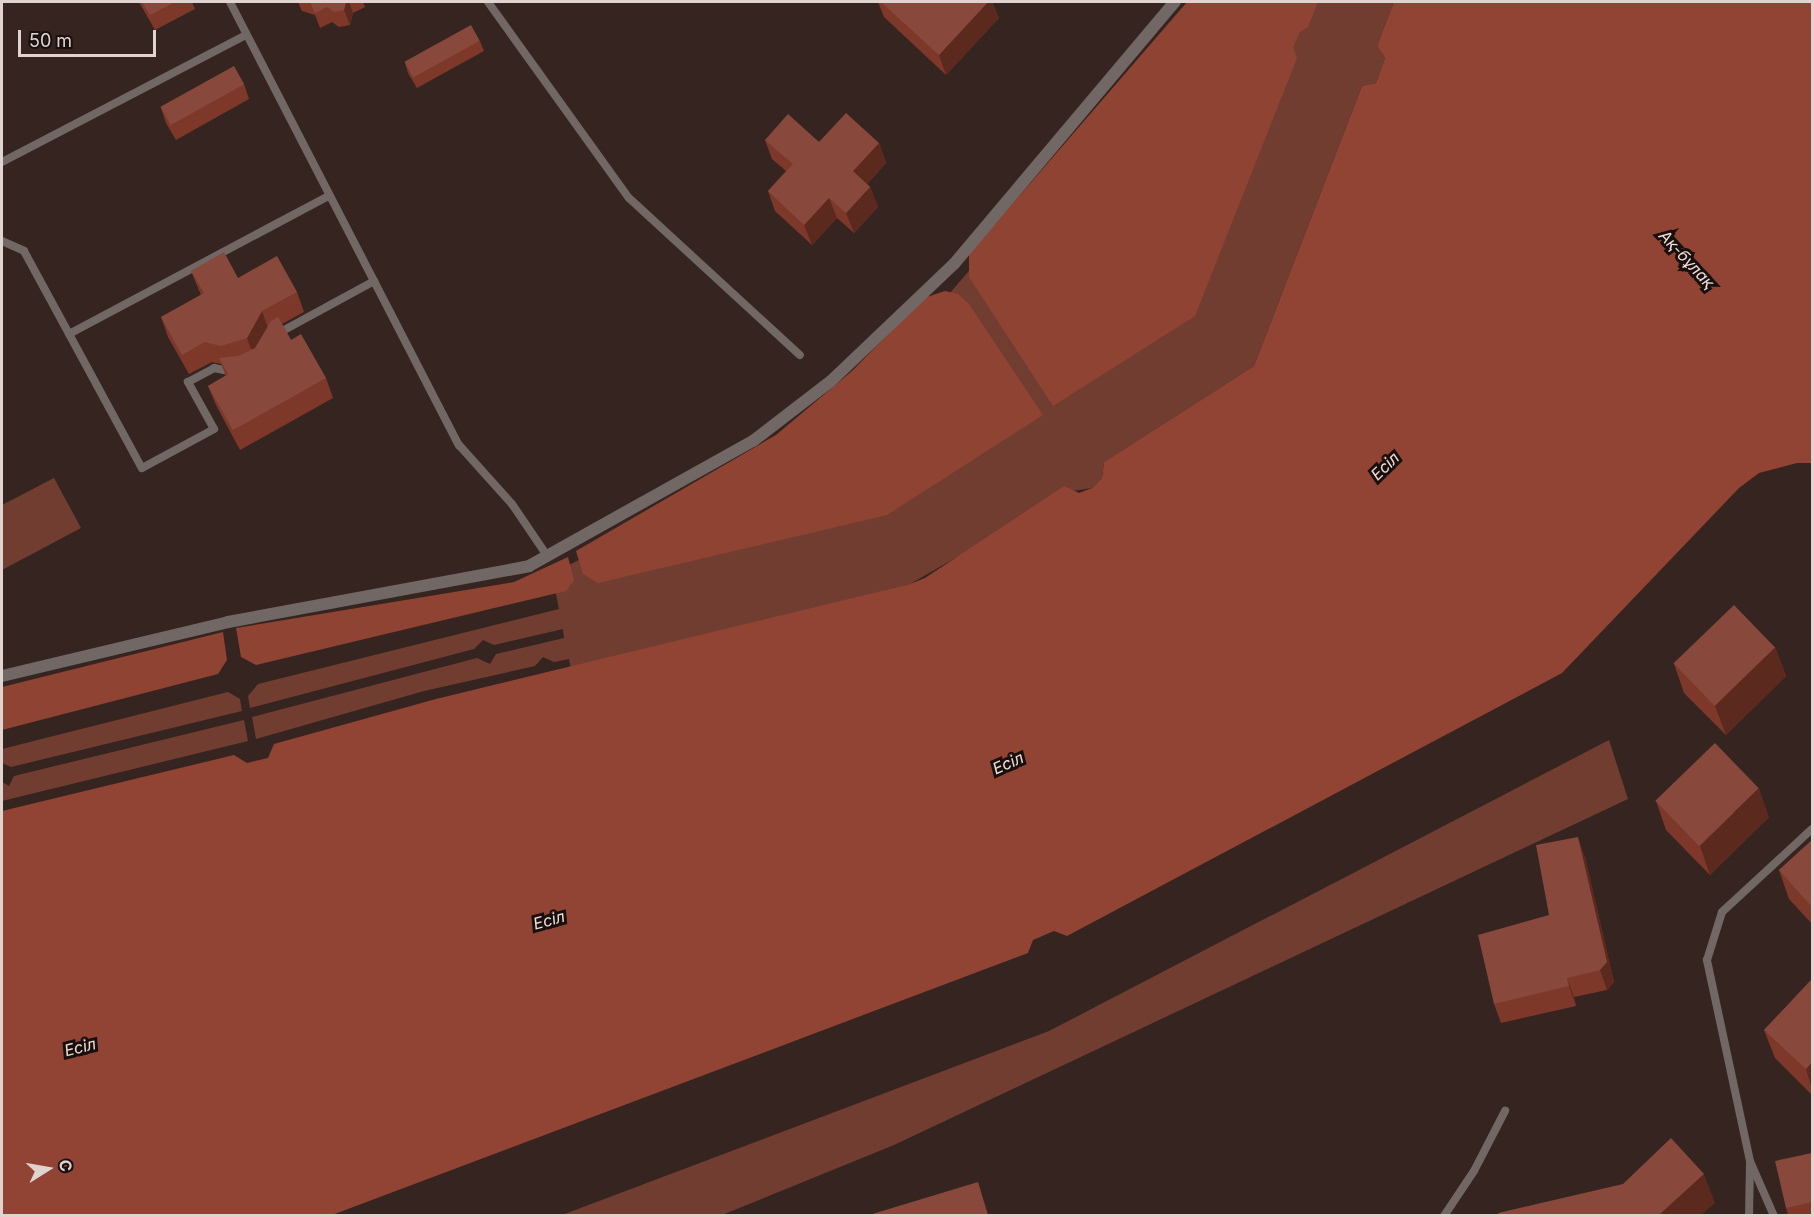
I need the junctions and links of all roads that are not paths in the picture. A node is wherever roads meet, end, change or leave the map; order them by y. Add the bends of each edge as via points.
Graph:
1 (230, 2) edge
2 (488, 2) edge
3 (1175, 2) edge
4 (246, 35) junction
5 (2, 162) edge
6 (329, 196) junction
7 (2, 241) edge
8 (374, 281) junction
9 (69, 334) junction
10 (271, 343) edge
11 (800, 355) dead end
12 (244, 370) edge
13 (548, 557) junction
14 (2, 676) edge
15 (1812, 829) edge
16 (1505, 1111) dead end
17 (1750, 1161) junction
18 (1444, 1215) edge
19 (1749, 1215) edge
20 (1774, 1215) edge

1 - 4 lane
2 - 11 lane via 629,198
3 - 13 street via 954,264 831,381 753,441
4 - 5 lane
4 - 6 lane
6 - 8 lane
6 - 9 lane
7 - 9 lane via 24,251
8 - 10 lane via 273,336
8 - 13 lane via 459,445 512,504
9 - 12 lane via 142,468 214,429 188,382 214,368 228,372
13 - 14 street via 510,570 228,622
15 - 17 lane via 1722,912 1707,960
16 - 18 lane via 1474,1171
17 - 19 lane
17 - 20 lane

